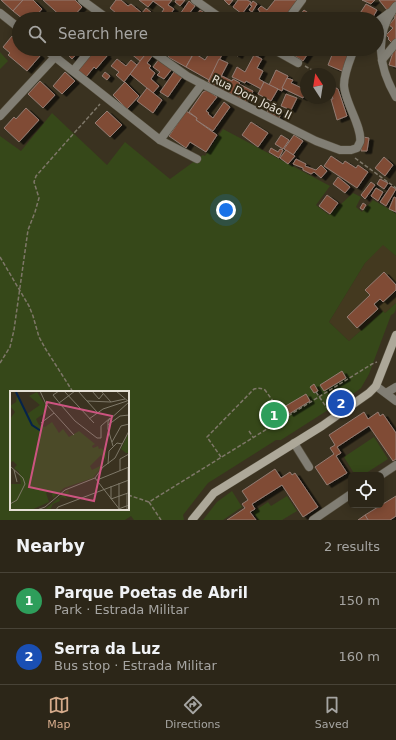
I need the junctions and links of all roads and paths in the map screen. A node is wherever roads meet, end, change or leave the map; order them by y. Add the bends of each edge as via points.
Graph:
1 (82, 0) edge
2 (195, 0) edge
3 (302, 0) edge
4 (396, 6) edge
5 (98, 12) edge
6 (212, 12) edge
7 (293, 12) edge
8 (0, 14) edge
9 (389, 14) junction
10 (384, 17) edge
11 (12, 23) edge
12 (384, 28) edge
13 (396, 43) edge
14 (55, 56) joint
15 (85, 56) edge
16 (160, 56) edge
17 (286, 56) edge
18 (351, 56) edge
19 (382, 56) edge
20 (382, 60) junction
21 (298, 63) joint
22 (308, 68) edge
23 (73, 71) junction
24 (202, 84) junction
25 (105, 97) junction
26 (396, 98) edge
27 (0, 116) edge
28 (160, 140) junction
29 (351, 150) junction
30 (198, 159) dead end
31 (396, 188) edge
32 (0, 257) edge
33 (20, 291) junction
34 (396, 335) edge
35 (0, 363) edge
36 (384, 366) junction
37 (376, 386) junction
38 (396, 387) edge
39 (72, 391) edge
40 (316, 392) dead end
41 (386, 394) junction
42 (320, 397) junction
43 (396, 401) edge
44 (285, 418) junction
45 (334, 418) junction
46 (249, 431) dead end
47 (253, 437) junction
48 (294, 443) junction
49 (221, 457) junction
50 (396, 465) edge
51 (309, 467) dead end
52 (384, 473) edge
53 (129, 495) edge
54 (348, 496) edge
55 (149, 502) junction
56 (161, 520) edge
57 (192, 520) edge
58 (313, 520) edge

1 - 5 street
2 - 6 street
3 - 7 street
4 - 9 street
8 - 11 street
9 - 10 street
9 - 12 street
13 - 20 street
14 - 23 street
14 - 27 street
15 - 23 street
16 - 24 street, Rua Dom João II
17 - 21 street
18 - 29 street via 344,76 344,87 360,133 360,142 357,148
19 - 20 street
20 - 26 street via 389,85
21 - 22 path
23 - 25 street
24 - 28 street
24 - 29 street, Rua Dom João II via 316,141 340,150
25 - 28 street
25 - 33 path via 36,176 34,182 39,198 28,230
28 - 30 street
29 - 31 path via 353,157
32 - 33 path
33 - 35 path via 10,347
33 - 39 path via 29,306 39,337
34 - 36 street
36 - 37 street
36 - 42 path via 376,362
37 - 41 street
37 - 45 street via 369,394
38 - 41 street
40 - 42 path
41 - 43 street
42 - 44 path
42 - 45 path
44 - 47 path
44 - 49 path via 265,390 254,389 207,437
45 - 48 street
46 - 47 path
47 - 49 path
48 - 51 street
48 - 57 street via 214,493
49 - 55 path
50 - 52 street
53 - 55 path
54 - 58 street
55 - 56 path

